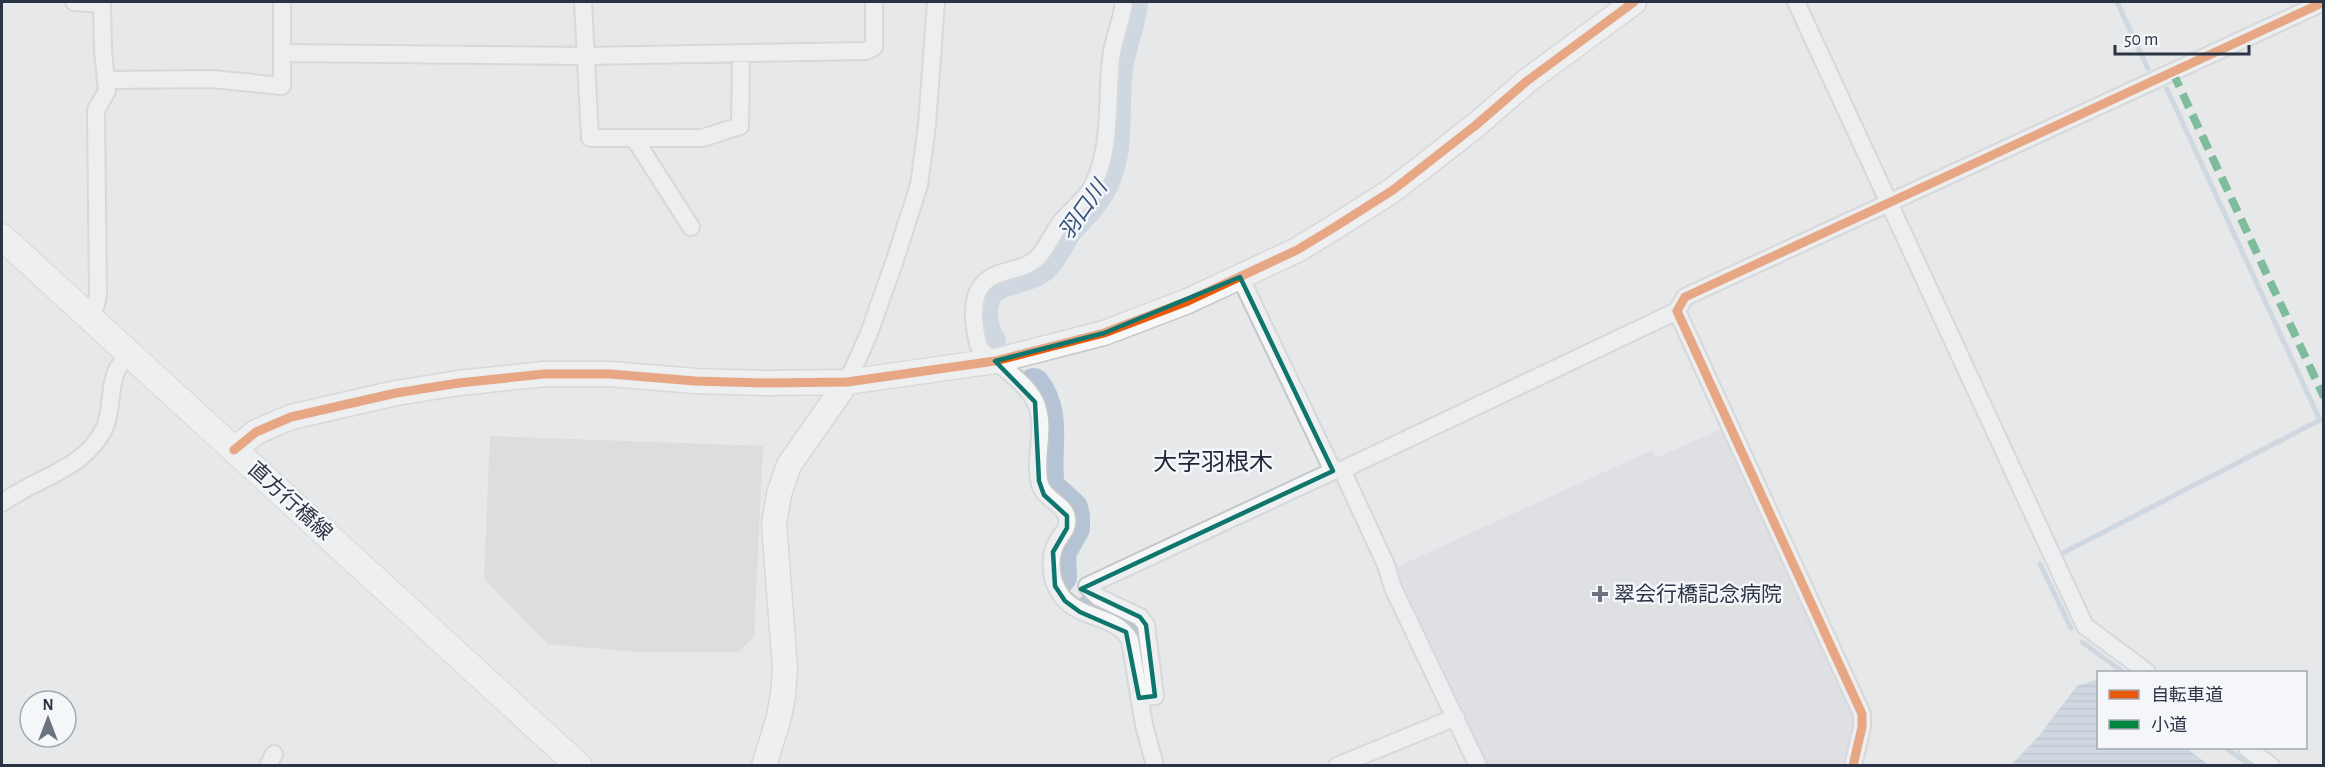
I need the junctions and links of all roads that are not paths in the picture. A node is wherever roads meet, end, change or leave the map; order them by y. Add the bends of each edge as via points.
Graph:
1 (74, 2) edge
2 (282, 2) edge
3 (583, 2) edge
4 (874, 2) edge
5 (936, 2) edge
6 (1124, 2) edge
7 (1634, 2) edge
8 (1796, 2) edge
9 (2324, 2) edge
10 (102, 3) edge
11 (283, 53) junction
12 (741, 53) junction
13 (585, 56) junction
14 (107, 80) junction
15 (634, 138) junction
16 (1888, 202) junction
17 (691, 227) dead end
18 (2, 237) edge
19 (1240, 277) junction
20 (1677, 311) junction
21 (87, 316) junction
22 (129, 353) junction
23 (995, 361) junction
24 (847, 382) junction
25 (234, 450) junction
26 (1338, 470) junction
27 (2, 503) edge
28 (2147, 671) edge
29 (1139, 698) junction
30 (1456, 717) junction
31 (2250, 749) edge
32 (579, 765) edge
33 (764, 765) edge
34 (1155, 765) edge
35 (1337, 765) edge
36 (1478, 765) edge
37 (1853, 765) edge
38 (2271, 765) edge

1 - 10 street
2 - 11 street
3 - 13 street
4 - 12 street via 874,47 866,51
5 - 24 street via 919,185 872,325
6 - 23 street via 1111,56 1100,171 1088,194 1062,222 1039,257 991,278 980,287 976,298 975,328 981,350
7 - 19 street via 1527,81 1393,190 1297,250
8 - 16 street
9 - 16 street
10 - 14 street
11 - 13 street
11 - 14 street via 282,86 212,79
12 - 13 street
12 - 15 street via 740,126 702,138
13 - 15 street via 590,138
14 - 21 street via 107,91 96,110 98,294 96,305
15 - 17 street
16 - 20 street via 1685,297
16 - 28 street via 2085,626
18 - 21 main road, 直方行橋線
19 - 23 street via 1188,302 1104,333
19 - 26 street
20 - 26 street
20 - 37 street via 1862,714
21 - 22 main road, 直方行橋線
22 - 25 main road, 直方行橋線
22 - 27 street via 116,372 106,424 96,444 76,464
23 - 24 street
23 - 29 street via 1035,402 1039,481 1044,495 1068,516 1067,528 1053,552 1055,586 1065,601 1080,612 1126,632
24 - 25 street via 695,381 610,374 544,374 396,393 291,417 256,432
24 - 33 street via 789,465 779,494 774,524 784,686
25 - 32 main road, 直方行橋線
26 - 29 street via 1087,586 1098,597 1140,617 1146,625 1155,696
26 - 30 street
29 - 34 street
30 - 35 street
30 - 36 street
31 - 38 street

